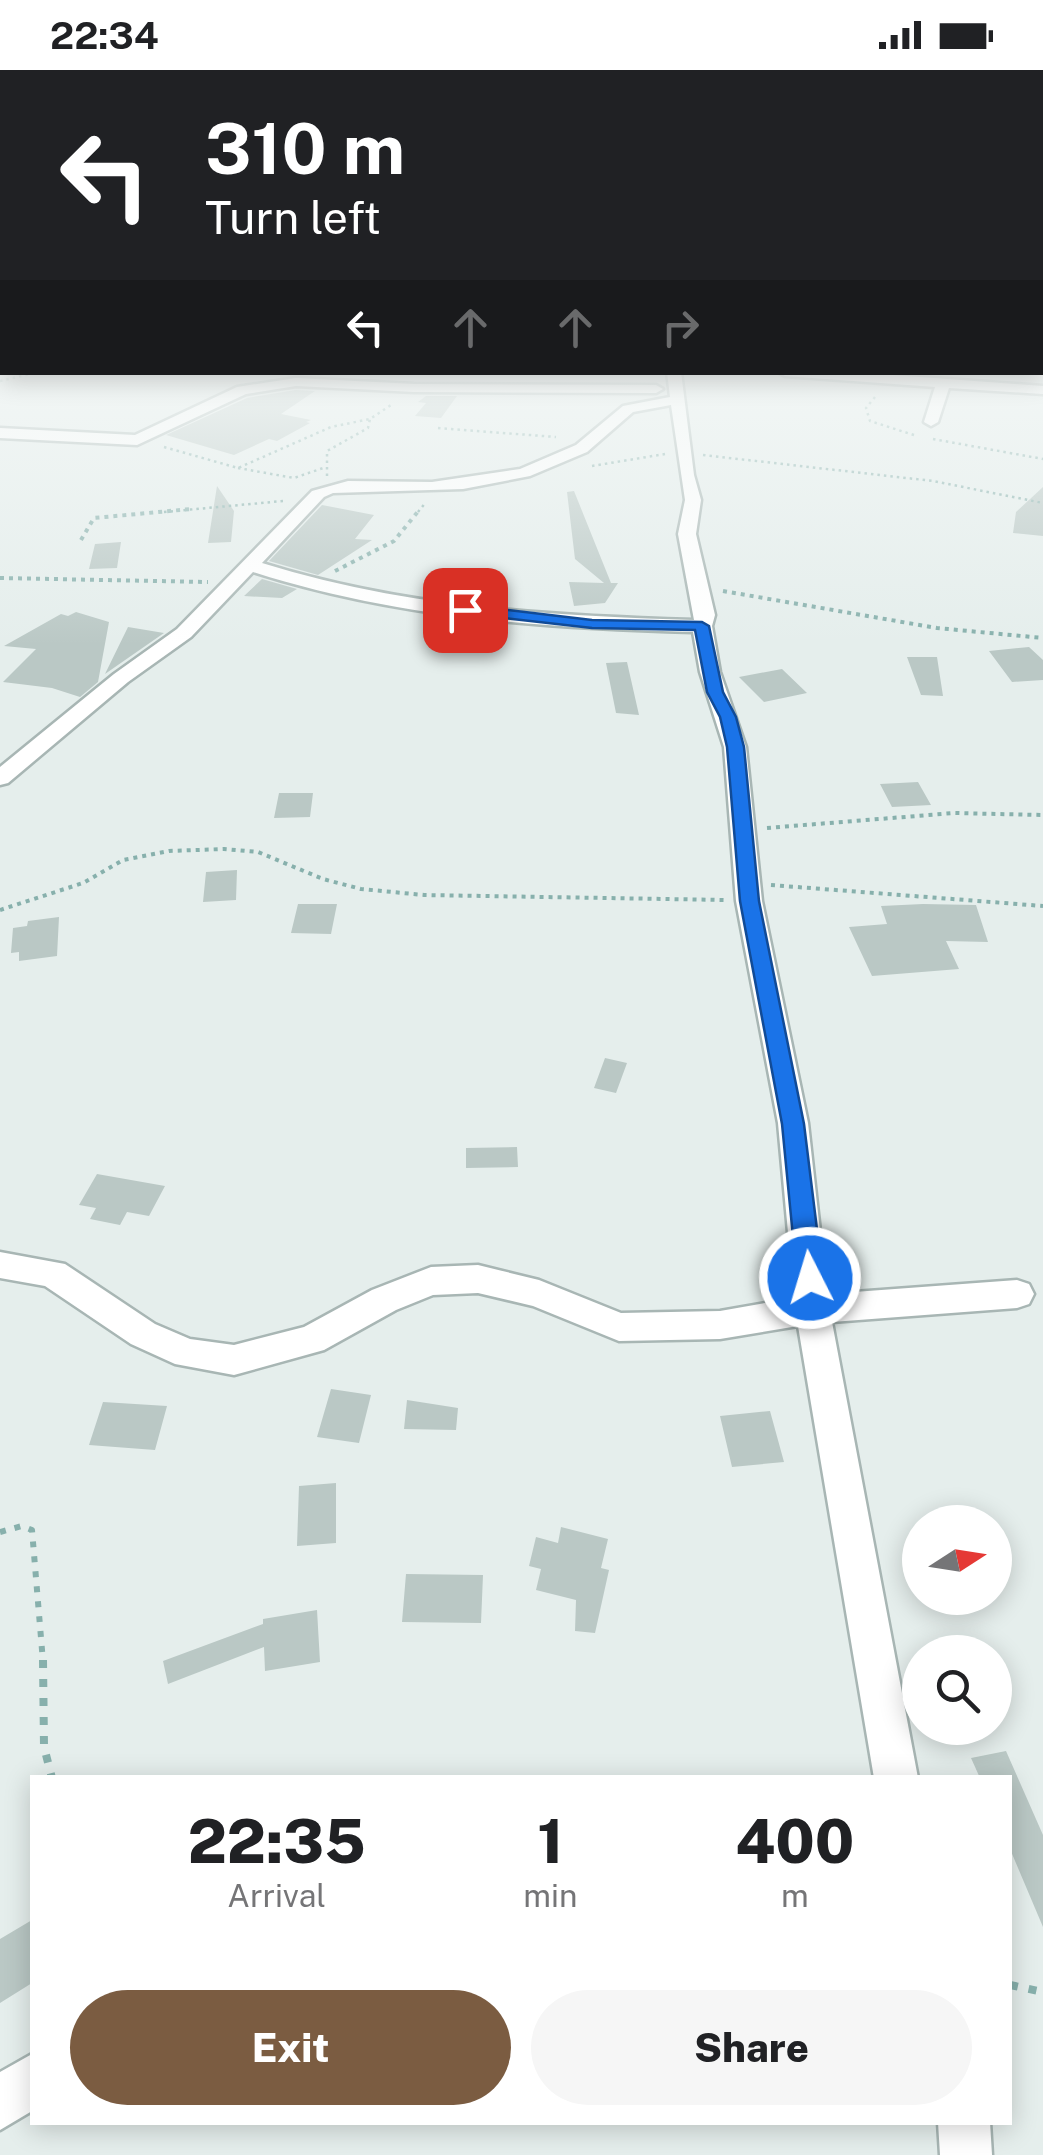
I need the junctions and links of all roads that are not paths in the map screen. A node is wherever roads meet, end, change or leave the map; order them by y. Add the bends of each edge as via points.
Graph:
1 (569, 451) edge
2 (682, 451) edge
3 (250, 565) junction
4 (702, 626) junction
5 (0, 778) edge
6 (0, 1266) edge
7 (1017, 1294) dead end
8 (812, 1310) junction
9 (895, 1775) edge
10 (30, 2082) edge
11 (0, 2104) edge
12 (964, 2125) edge
13 (966, 2155) edge

1 - 3 street via 524,474 451,487 328,489
2 - 4 street via 693,500 687,534
3 - 4 street via 396,601 592,624
3 - 5 street via 184,633
4 - 8 street via 735,747 749,892 793,1124
6 - 8 street via 53,1274 143,1334 186,1353 234,1360 312,1340 431,1281 478,1279 539,1294 619,1327 720,1325
7 - 8 street
8 - 9 street
10 - 11 street
12 - 13 street

